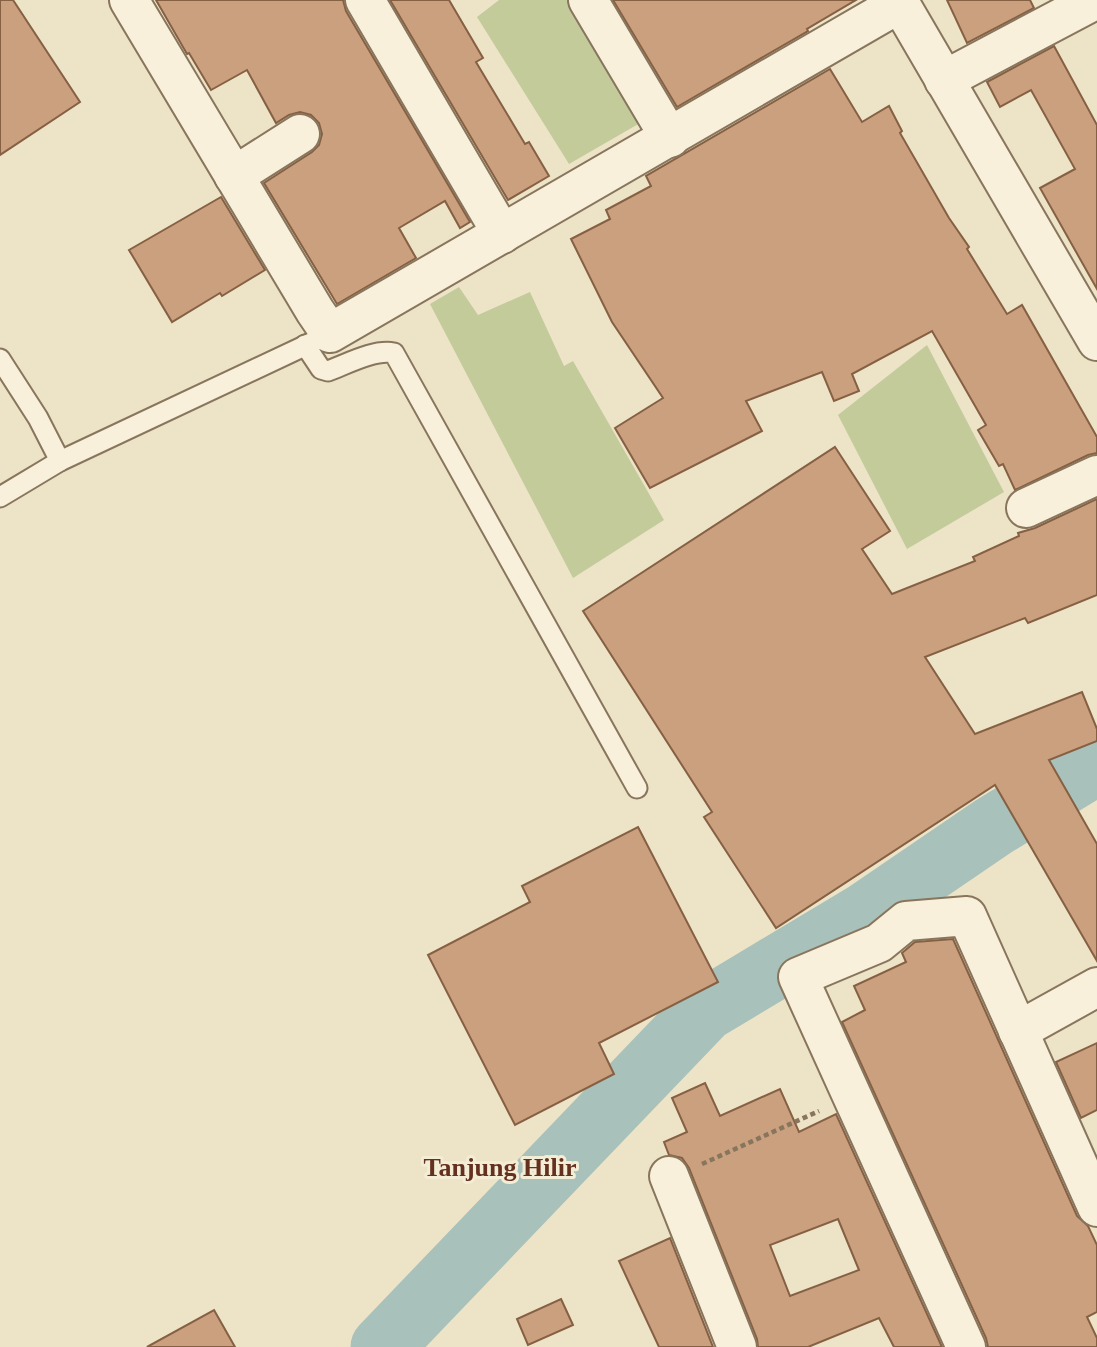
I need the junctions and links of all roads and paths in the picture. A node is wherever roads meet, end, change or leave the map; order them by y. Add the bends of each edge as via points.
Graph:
1 (129, 0) edge
2 (365, 0) edge
3 (588, 0) edge
4 (1095, 0) edge
5 (899, 2) edge
6 (944, 80) junction
7 (300, 134) dead end
8 (670, 138) junction
9 (234, 176) junction
10 (502, 234) junction
11 (318, 339) junction
12 (1097, 341) edge
13 (0, 359) edge
14 (60, 461) junction
15 (1097, 474) edge
16 (0, 497) edge
17 (1026, 508) dead end
18 (637, 788) dead end
19 (1097, 987) edge
20 (1018, 1031) junction
21 (850, 1097) junction
22 (669, 1176) joint
23 (1097, 1206) edge
24 (737, 1347) edge
25 (966, 1347) edge

1 - 9 street
2 - 10 street
3 - 8 street
4 - 6 street
5 - 6 street
5 - 8 street
6 - 12 street
7 - 9 street
8 - 10 street
9 - 11 street via 315,311
10 - 11 street
11 - 14 lane
11 - 18 lane via 321,369 328,371 372,355 394,354
13 - 14 lane
14 - 16 lane
15 - 17 street
19 - 20 street
20 - 21 street via 967,916 906,920 879,943 798,977
20 - 23 street
21 - 22 path
21 - 25 street
22 - 24 street

